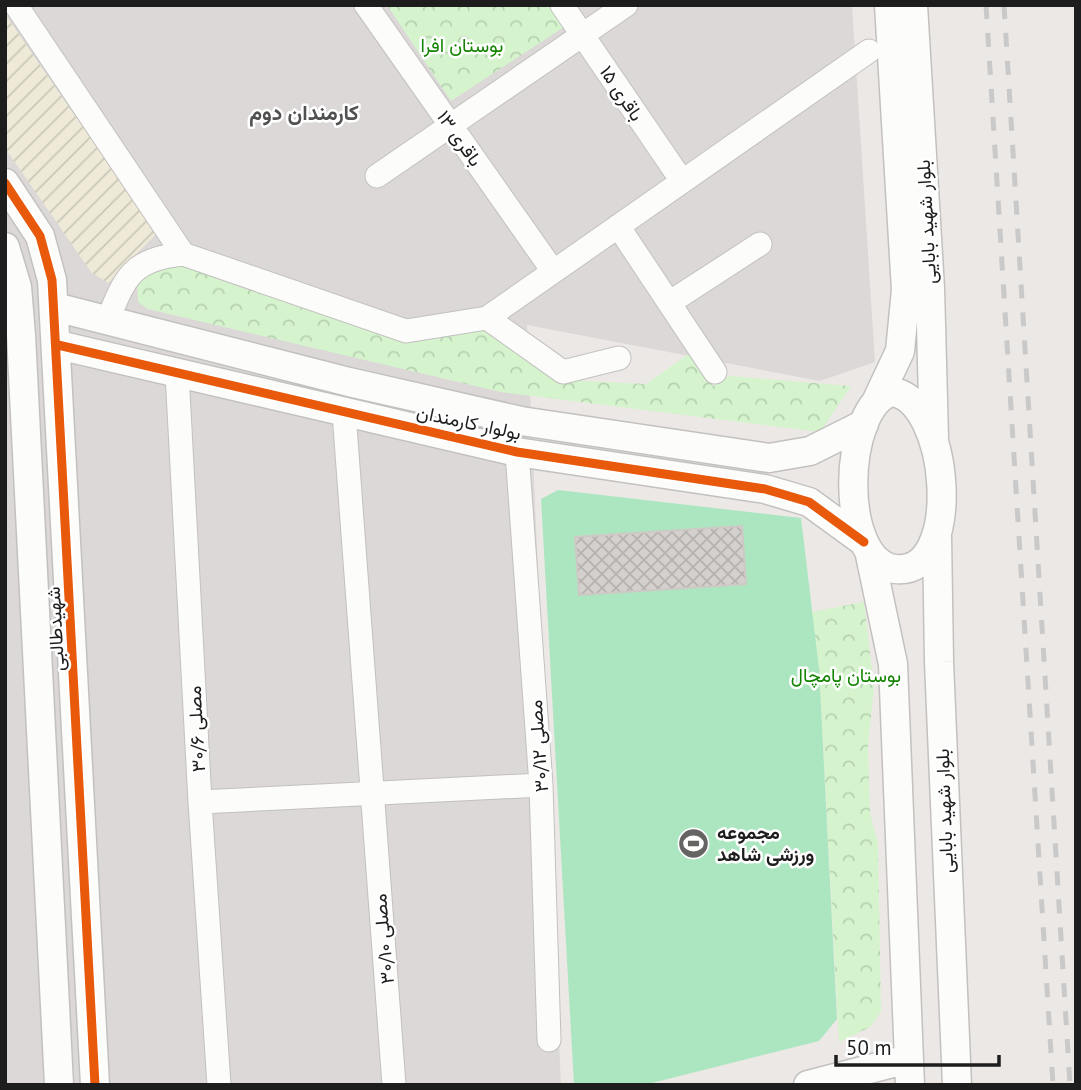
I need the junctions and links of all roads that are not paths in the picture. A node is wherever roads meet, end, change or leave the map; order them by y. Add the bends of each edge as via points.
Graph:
1 (16, 5) edge
2 (366, 5) edge
3 (562, 5) edge
4 (626, 5) edge
5 (889, 5) edge
6 (913, 5) edge
7 (582, 35) junction
8 (869, 51) dead end
9 (450, 125) junction
10 (377, 176) dead end
11 (682, 181) junction
12 (5, 183) edge
13 (618, 226) junction
14 (760, 244) dead end
15 (5, 247) edge
16 (183, 254) junction
17 (553, 271) junction
18 (11, 289) edge
19 (669, 303) junction
20 (55, 307) junction
21 (487, 318) junction
22 (108, 320) junction
23 (58, 345) junction
24 (619, 358) dead end
25 (715, 372) dead end
26 (177, 373) junction
27 (345, 412) junction
28 (870, 412) junction
29 (934, 438) junction
30 (517, 452) junction
31 (937, 537) junction
32 (867, 548) junction
33 (541, 785) junction
34 (371, 793) junction
35 (200, 802) junction
36 (549, 1040) dead end
37 (909, 1072) edge
38 (60, 1085) edge
39 (95, 1085) edge
40 (219, 1085) edge
41 (394, 1085) edge
42 (808, 1085) edge
43 (957, 1085) edge

1 - 16 street
2 - 9 street, باقری ۱۳
3 - 7 street, باقری ۱۵
4 - 7 street
5 - 28 street, بلوار شهید بابایی via 906,290 901,351
6 - 29 street, بلوار شهید بابایی
7 - 9 street
7 - 11 street, باقری ۱۵
8 - 11 street
9 - 10 street
9 - 17 street, باقری ۱۳
11 - 13 street
12 - 20 street, شهیدطالبی via 40,236
13 - 17 street
13 - 19 street
14 - 19 street
15 - 18 street, شهیدطالبی
16 - 21 street via 406,331
16 - 22 street via 153,257 122,284
17 - 21 street
18 - 38 street, شهیدطالبی
19 - 25 street
20 - 22 street, بولوار کارمندان
20 - 23 street, شهیدطالبی
21 - 24 street via 563,372
22 - 28 street, بولوار کارمندان via 520,421 769,458 810,451
23 - 26 street, بولوار کارمندان
23 - 39 street, شهیدطالبی
26 - 27 street, بولوار کارمندان
26 - 35 street, مصلی ۳۰/۶
27 - 30 street, بولوار کارمندان
27 - 34 street, مصلی ۳۰/۱۰
28 - 29 street via 891,392 907,396
28 - 32 street, بلوار شهید بابایی via 856,449 852,496
29 - 31 street, بلوار شهید بابایی via 943,487
30 - 32 street, بولوار کارمندان via 765,489 809,502
30 - 33 street, مصلی ۳۰/۱۲
31 - 32 street, بولوار کارمندان via 928,556 910,568 888,566
31 - 43 street, بلوار شهید بابایی via 940,716
32 - 37 street via 893,664
33 - 34 street
33 - 36 street, مصلی ۳۰/۱۲
34 - 35 street
34 - 41 street, مصلی ۳۰/۱۰
35 - 40 street, مصلی ۳۰/۶
37 - 42 street

